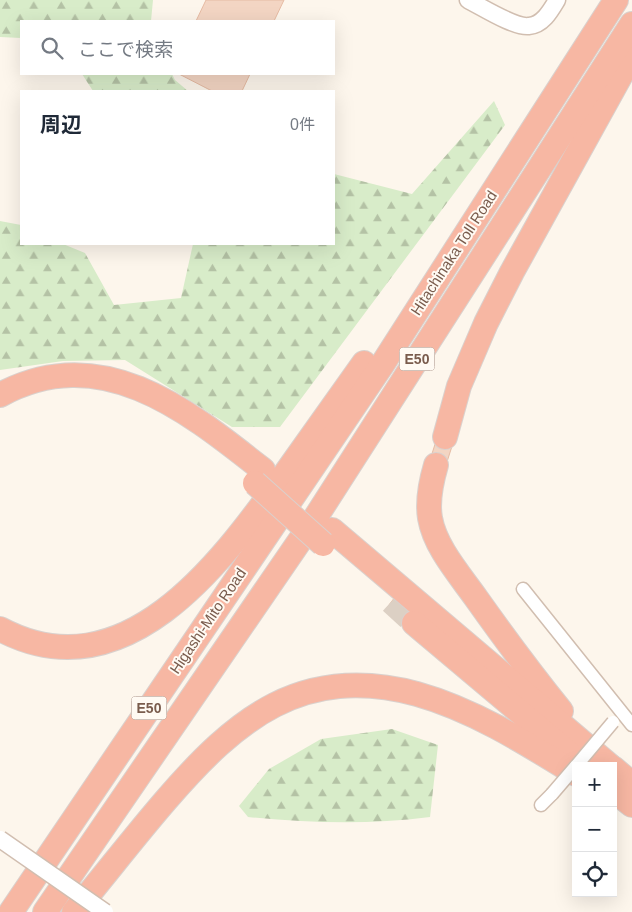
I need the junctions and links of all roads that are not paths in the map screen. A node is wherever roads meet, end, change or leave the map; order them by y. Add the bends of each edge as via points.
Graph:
1 (468, 0) edge
2 (557, 0) edge
3 (616, 0) edge
4 (632, 24) edge
5 (632, 55) edge
6 (499, 184) junction
7 (0, 395) edge
8 (0, 412) edge
9 (445, 437) dead end
10 (436, 465) dead end
11 (259, 477) junction
12 (288, 503) joint
13 (323, 532) junction
14 (523, 589) dead end
15 (391, 602) tunnel mouth
16 (414, 623) tunnel mouth
17 (0, 629) edge
18 (620, 711) junction
19 (632, 726) edge
20 (579, 762) edge
21 (598, 762) edge
22 (598, 762) edge
23 (600, 762) edge
24 (572, 771) edge
25 (572, 772) edge
26 (617, 774) edge
27 (632, 784) edge
28 (617, 794) edge
29 (617, 799) edge
30 (541, 805) dead end
31 (632, 807) edge
32 (0, 839) edge
33 (11, 912) edge
34 (45, 912) edge
35 (74, 912) edge
36 (105, 912) edge

1 - 2 street via 518,25 529,26 548,15
3 - 6 highway, Hitachinaka Toll Road / E50
4 - 13 highway, Hitachinaka Toll Road / E50
5 - 9 highway via 486,323 459,386
6 - 12 highway, Hitachinaka Toll Road / E50
6 - 17 highway via 262,506 184,596 145,624 102,642 82,646 38,645
7 - 11 highway via 38,379 63,375 116,381 172,403 200,421
8 - 11 highway via 16,403 62,390 88,390 113,395 140,404 173,422
10 - 23 highway via 429,507 430,519 441,545 536,680
11 - 13 highway
12 - 33 highway, Higashi-Mito Road / E50
13 - 15 highway
13 - 21 highway
13 - 34 highway, Higashi-Mito Road / E50
14 - 18 street
16 - 22 highway
18 - 19 street
18 - 20 street, bridge
24 - 30 street, bridge
25 - 35 highway via 484,722 417,694 365,686 311,691 257,713 201,760
26 - 27 highway
28 - 31 highway
29 - 31 highway
32 - 36 street, bridge

